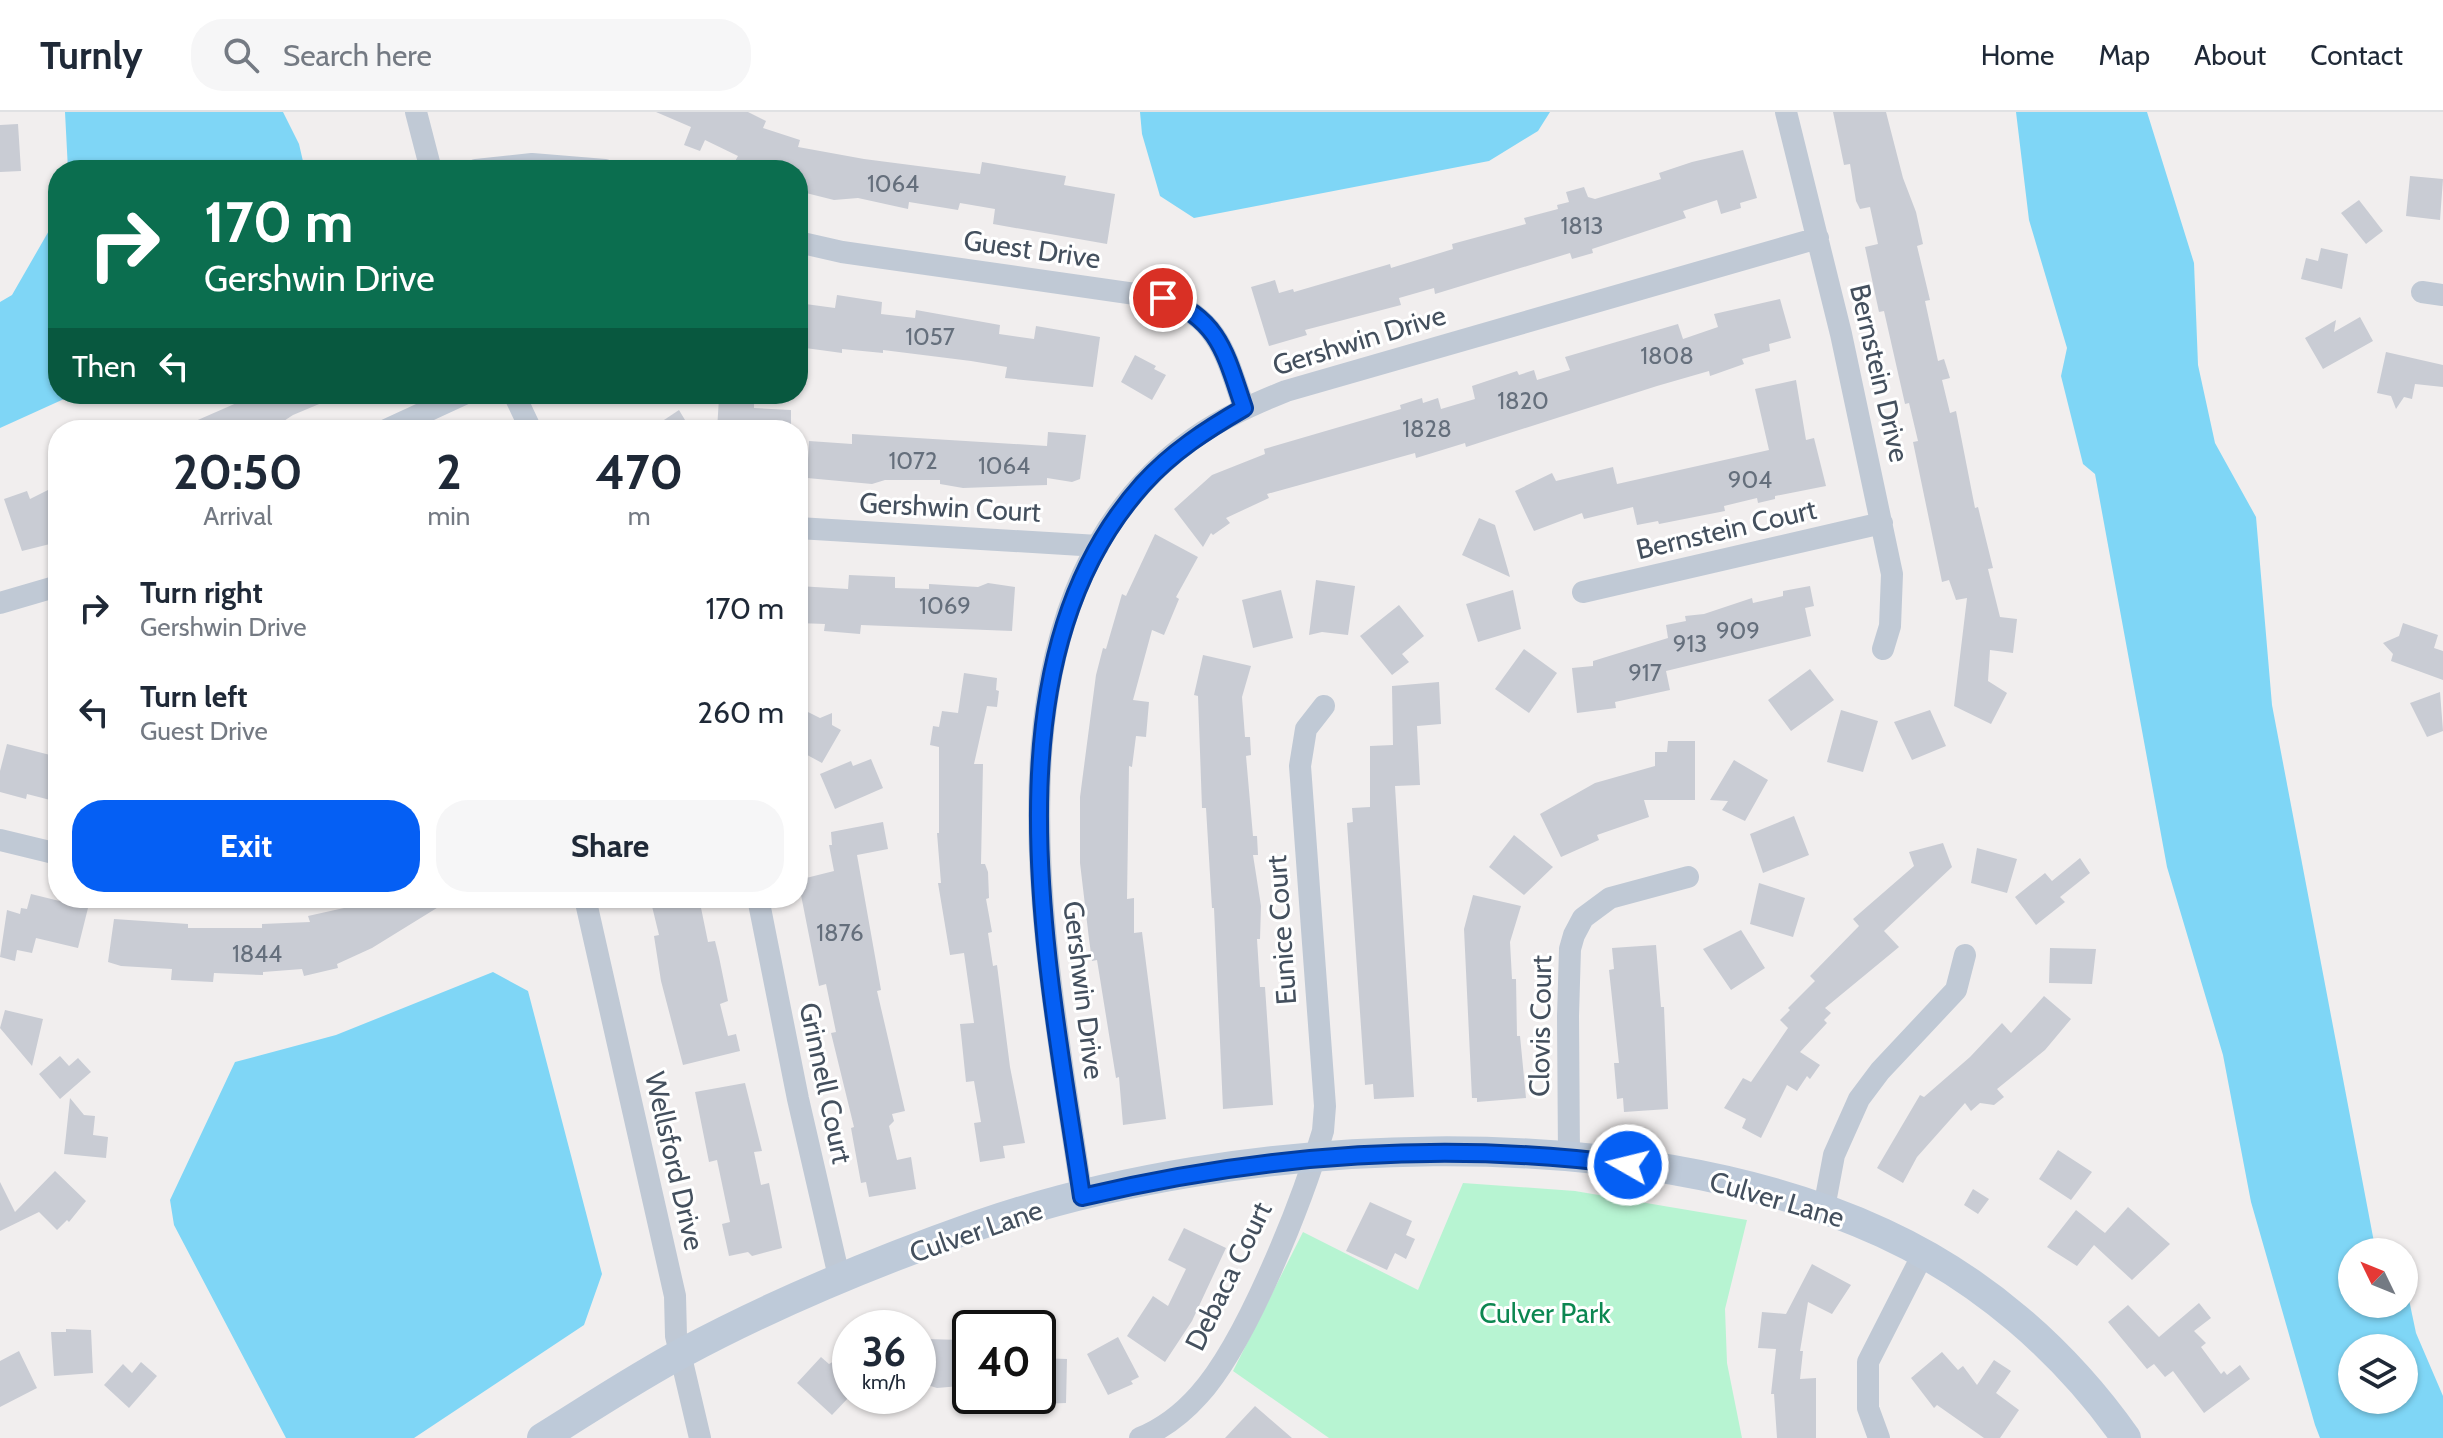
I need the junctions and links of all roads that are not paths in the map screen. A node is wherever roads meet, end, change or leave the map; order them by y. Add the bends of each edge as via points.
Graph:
1 (416, 112) edge
2 (1786, 112) edge
3 (428, 160) edge
4 (1818, 238) junction
5 (808, 244) edge
6 (442, 404) edge
7 (1244, 408) junction
8 (408, 420) edge
9 (1882, 523) junction
10 (808, 529) edge
11 (1098, 546) junction
12 (48, 589) edge
13 (1583, 592) dead end
14 (0, 603) edge
15 (1883, 649) dead end
16 (1324, 706) dead end
17 (0, 840) edge
18 (48, 852) edge
19 (1688, 877) dead end
20 (587, 908) edge
21 (760, 908) edge
22 (1965, 955) dead end
23 (1316, 1156) junction
24 (1569, 1157) junction
25 (1082, 1197) junction
26 (1824, 1208) junction
27 (1923, 1254) junction
28 (840, 1281) junction
29 (680, 1354) junction
30 (542, 1438) edge
31 (700, 1438) edge
32 (1140, 1438) edge
33 (1879, 1438) edge
34 (2126, 1438) edge

1 - 3 street
2 - 4 street, Bernstein Drive
4 - 7 street, Gershwin Drive via 1286,391
4 - 9 street, Bernstein Drive
5 - 7 street, Guest Drive via 1163,298 1201,317 1218,337
6 - 8 street
7 - 11 street, Gershwin Drive via 1175,453 1136,492
9 - 13 street, Bernstein Court
9 - 15 street, Bernstein Drive via 1894,597
10 - 11 street, Gershwin Court
11 - 25 street, Gershwin Drive via 1069,608 1058,650 1039,796 1043,920
12 - 14 street
16 - 23 street, Eunice Court via 1300,747 1325,1106
17 - 18 street
19 - 24 street, Clovis Court via 1610,898 1583,918 1574,935 1568,1016
20 - 29 street, Wellsford Drive via 675,1296
21 - 28 street, Grinnell Court
22 - 26 street via 1956,990 1859,1099 1834,1155
23 - 24 street, Culver Lane via 1417,1151
23 - 25 street, Culver Lane via 1228,1166
23 - 32 street, Debaca Court via 1264,1283 1209,1383 1175,1417
24 - 26 street, Culver Lane via 1686,1173
25 - 28 street, Culver Lane via 981,1224
26 - 27 street, Culver Lane
27 - 33 street via 1868,1362 1868,1408
27 - 34 street, Culver Lane via 2034,1332
28 - 29 street, Culver Lane
29 - 30 street, Culver Lane
29 - 31 street, Wellsford Drive

